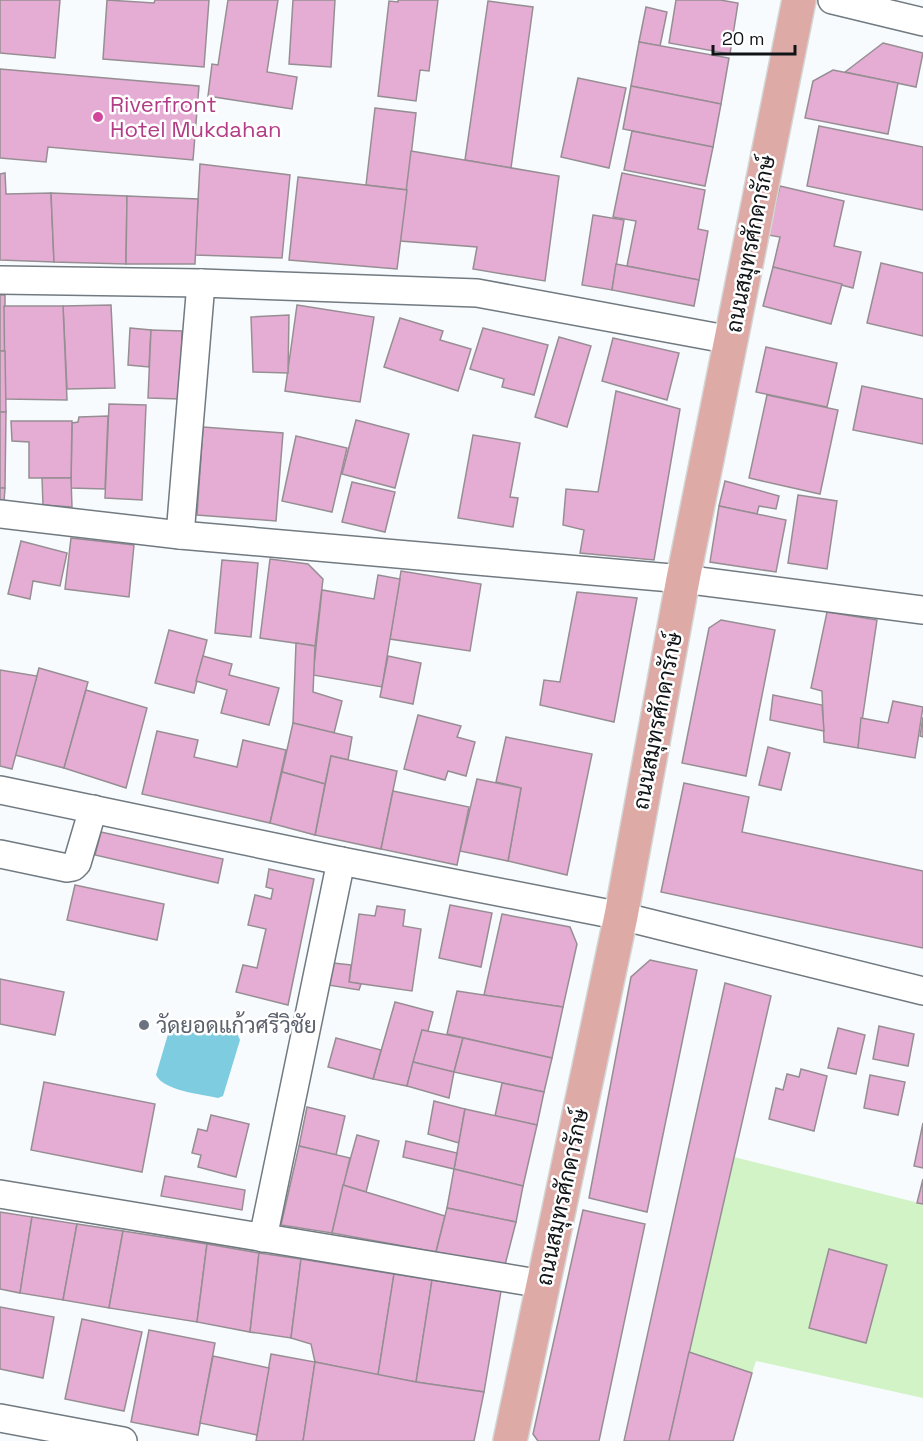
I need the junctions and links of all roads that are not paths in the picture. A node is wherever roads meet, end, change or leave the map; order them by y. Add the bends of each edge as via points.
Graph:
1 (799, 0) edge
2 (832, 0) edge
3 (923, 22) edge
4 (0, 280) edge
5 (201, 284) junction
6 (731, 340) junction
7 (0, 514) edge
8 (180, 535) junction
9 (683, 579) junction
10 (923, 610) edge
11 (0, 790) edge
12 (93, 809) junction
13 (0, 854) edge
14 (340, 861) junction
15 (621, 916) junction
16 (923, 991) edge
17 (0, 1194) edge
18 (263, 1238) junction
19 (543, 1284) junction
20 (0, 1418) edge
21 (123, 1441) edge
22 (510, 1441) edge

1 - 6 main road, ถนนสมุทรศักดารักษ์
2 - 3 street
4 - 5 street
5 - 6 street via 477,293
5 - 8 street
6 - 9 main road, ถนนสมุทรศักดารักษ์
7 - 8 street
8 - 9 street
9 - 10 street
9 - 15 main road, ถนนสมุทรศักดารักษ์
11 - 12 street
12 - 13 street via 72,867
12 - 14 street
14 - 15 street
14 - 18 street
15 - 16 street
15 - 19 main road, ถนนสมุทรศักดารักษ์
17 - 18 street
18 - 19 street
19 - 22 main road, ถนนสมุทรศักดารักษ์
20 - 21 street

